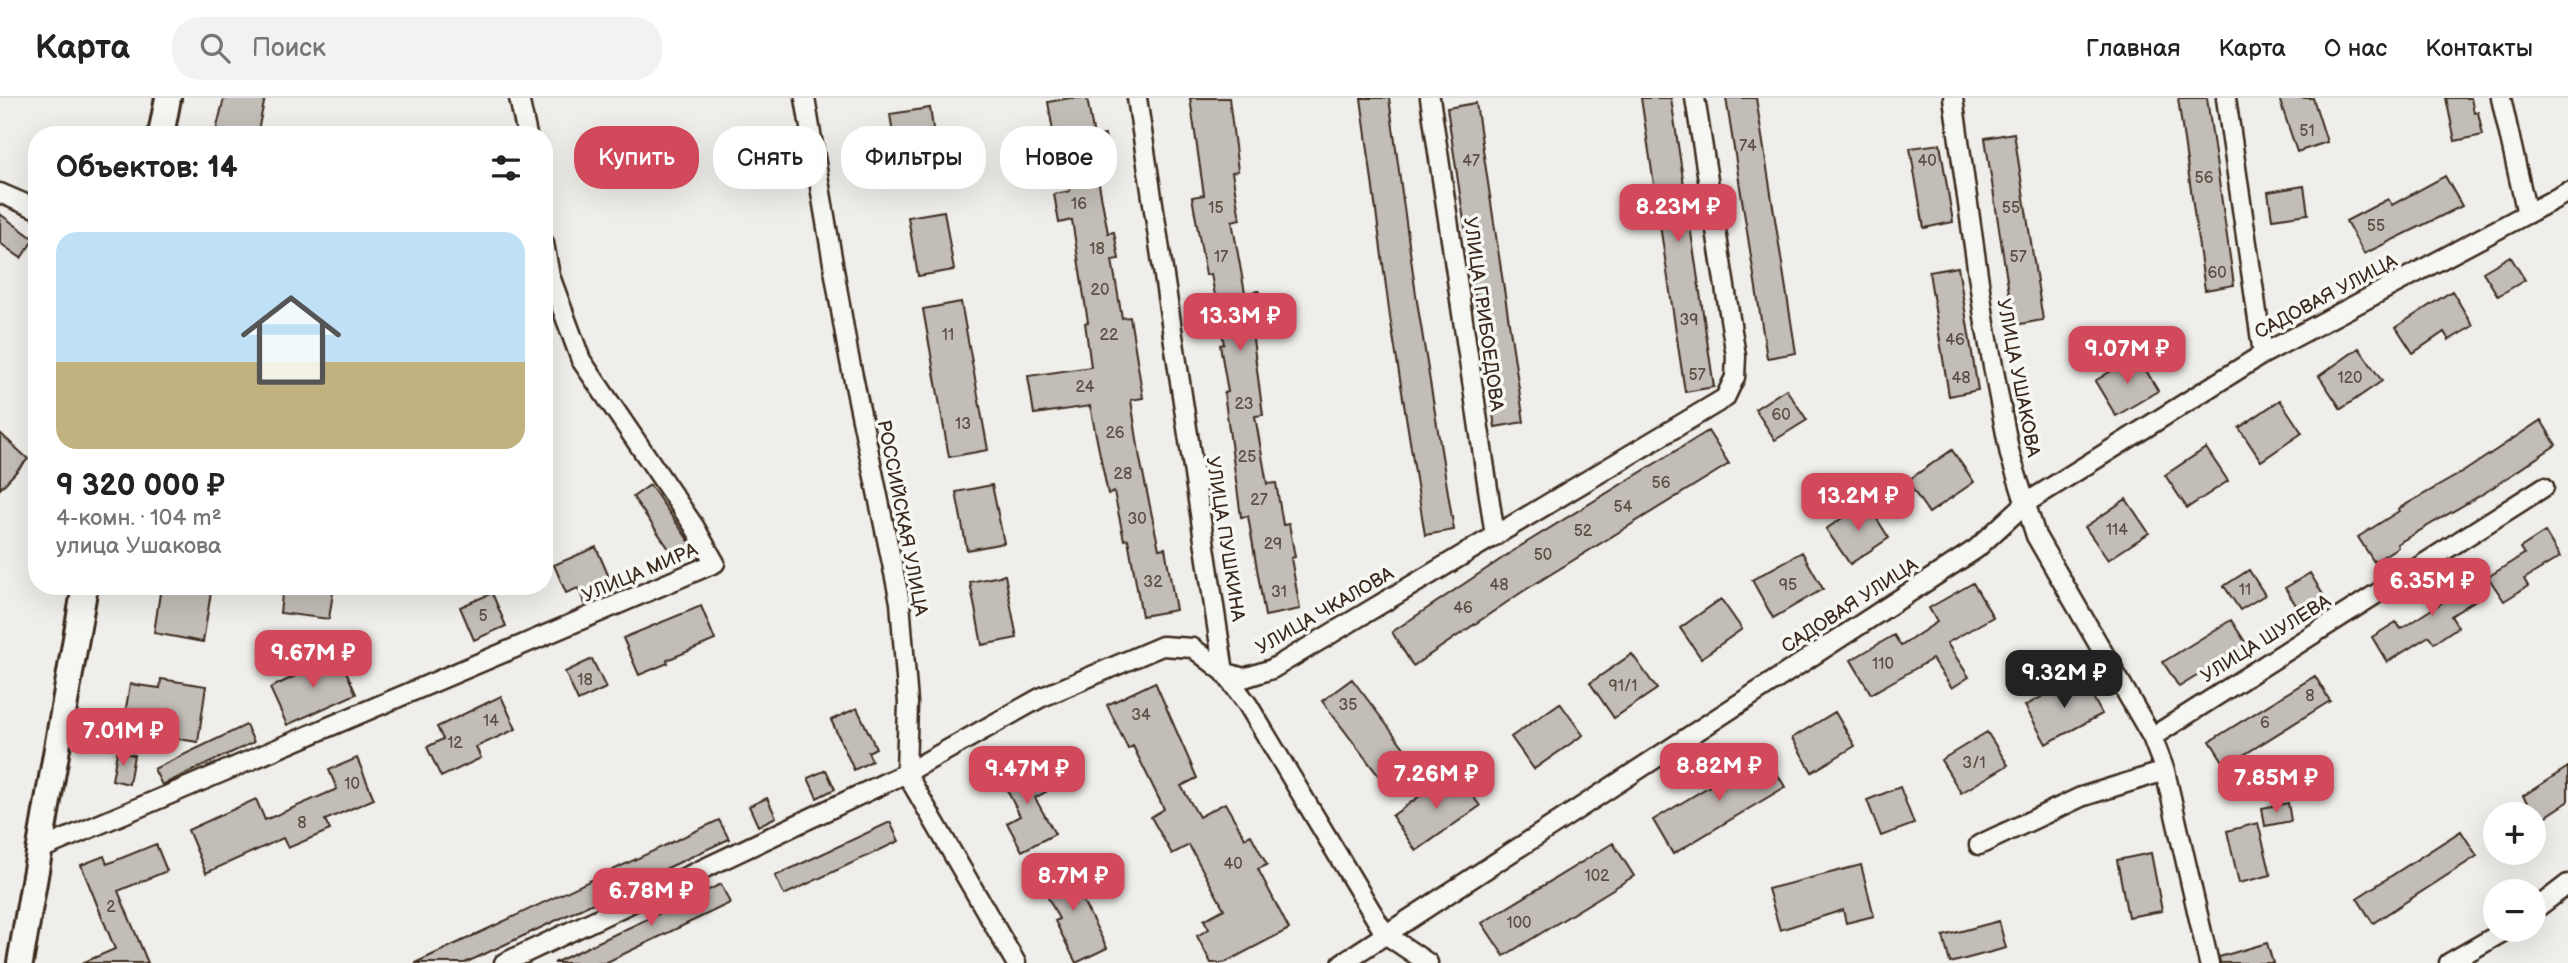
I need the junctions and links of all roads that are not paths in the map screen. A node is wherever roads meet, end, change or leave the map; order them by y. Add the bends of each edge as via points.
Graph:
1 (168, 98) edge
2 (519, 98) edge
3 (805, 98) edge
4 (1137, 98) edge
5 (1430, 98) edge
6 (1695, 98) edge
7 (1953, 98) edge
8 (2226, 98) edge
9 (2501, 98) edge
10 (163, 126) edge
11 (525, 126) edge
12 (2568, 192) edge
13 (0, 193) edge
14 (28, 205) edge
15 (2527, 214) junction
16 (553, 284) edge
17 (2263, 354) junction
18 (2544, 487) dead end
19 (2026, 503) junction
20 (1495, 536) junction
21 (83, 595) edge
22 (1224, 672) junction
23 (2152, 737) junction
24 (2165, 771) junction
25 (906, 774) junction
26 (1979, 845) dead end
27 (41, 849) junction
28 (2568, 884) edge
29 (2546, 901) edge
30 (1385, 934) junction
31 (2485, 942) edge
32 (20, 963) edge
33 (504, 963) edge
34 (1016, 963) edge
35 (1342, 963) edge
36 (1428, 963) edge
37 (2209, 963) edge
38 (2449, 963) edge

1 - 10 main road
2 - 11 street
3 - 25 street, РОССИЙСКАЯ УЛИЦА via 848,352 900,602 908,702
4 - 22 street, УЛИЦА ПУШКИНА
5 - 20 street, УЛИЦА ГРИБОЕДОВА
6 - 20 street, УЛИЦА ЧКАЛОВА via 1736,356 1735,377 1725,398
7 - 19 street, УЛИЦА УШАКОВА via 1985,324 2010,455
8 - 17 street
9 - 15 street
12 - 15 street, САДОВАЯ УЛИЦА
13 - 14 street
15 - 17 street, САДОВАЯ УЛИЦА
16 - 27 street, УЛИЦА МИРА via 580,360 715,563
17 - 19 street, САДОВАЯ УЛИЦА
18 - 23 street, УЛИЦА ШУЛЕВА
19 - 23 street, УЛИЦА УШАКОВА via 2036,536
19 - 30 street, САДОВАЯ УЛИЦА via 1976,550
20 - 22 street, УЛИЦА ЧКАЛОВА via 1272,669 1244,678
21 - 27 main road
22 - 25 street via 1193,648 1162,646 1040,698
22 - 30 street, УЛИЦА ПУШКИНА
23 - 24 street, УЛИЦА УШАКОВА
24 - 26 street via 2081,797
24 - 37 street, УЛИЦА УШАКОВА
25 - 33 street
25 - 34 street
27 - 32 main road
28 - 29 street
30 - 35 street, САДОВАЯ УЛИЦА
30 - 36 street, УЛИЦА ПУШКИНА
31 - 38 street

